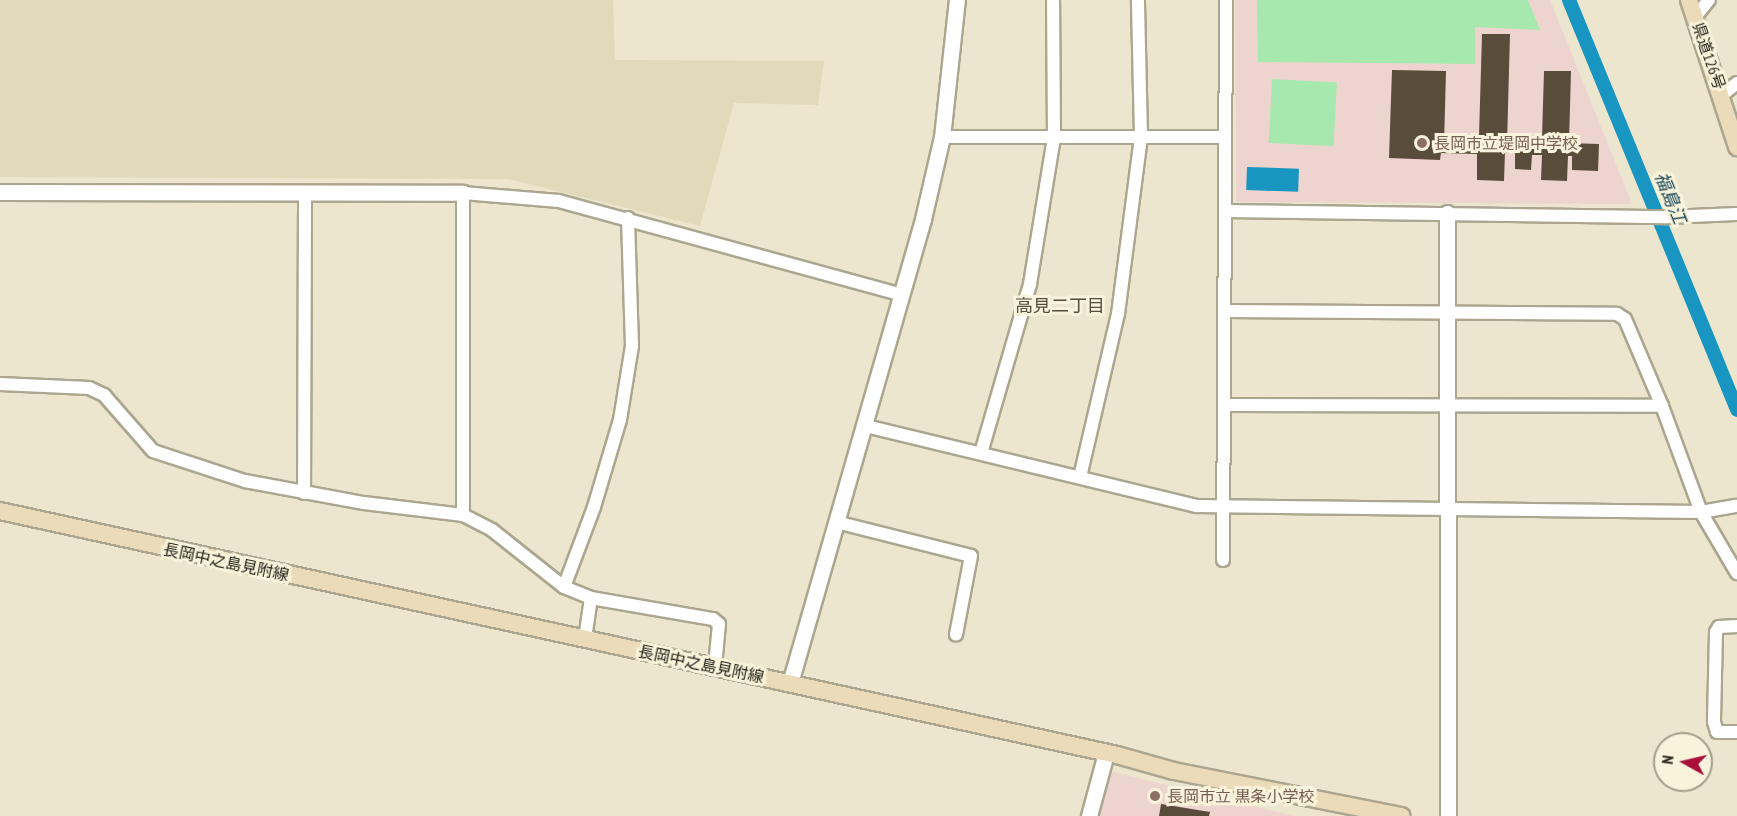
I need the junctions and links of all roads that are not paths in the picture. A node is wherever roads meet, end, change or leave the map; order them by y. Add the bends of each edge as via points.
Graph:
1 (957, 0) edge
2 (1053, 0) edge
3 (1138, 0) edge
4 (1226, 0) edge
5 (1689, 0) edge
6 (1708, 0) edge
7 (1695, 17) junction
8 (1737, 84) edge
9 (1722, 94) junction
10 (1141, 136) junction
11 (942, 137) junction
12 (1054, 137) junction
13 (1225, 137) junction
14 (1737, 147) edge
15 (0, 192) edge
16 (305, 193) junction
17 (463, 193) junction
18 (1226, 211) junction
19 (1448, 213) junction
20 (1737, 214) edge
21 (628, 218) junction
22 (902, 295) junction
23 (1225, 310) junction
24 (1448, 310) junction
25 (0, 384) edge
26 (1448, 404) junction
27 (1225, 405) junction
28 (1662, 406) junction
29 (866, 426) junction
30 (981, 453) junction
31 (1080, 477) junction
32 (304, 493) junction
33 (1224, 506) junction
34 (1736, 506) edge
35 (1448, 508) junction
36 (0, 511) edge
37 (1701, 512) junction
38 (463, 515) junction
39 (836, 522) junction
40 (1223, 560) dead end
41 (1737, 573) edge
42 (564, 586) junction
43 (591, 598) junction
44 (1737, 626) edge
45 (957, 635) dead end
46 (585, 639) junction
47 (715, 666) junction
48 (790, 683) junction
49 (1737, 732) edge
50 (1106, 753) junction
51 (1089, 816) edge
52 (1402, 816) edge
53 (1448, 816) edge

1 - 11 street
2 - 12 street
3 - 10 street
4 - 13 street
5 - 7 main road, 県道126号
6 - 7 street
7 - 9 main road, 県道126号
8 - 9 street
9 - 14 main road, 県道126号
10 - 12 street
10 - 13 street
10 - 31 street via 1118,314
11 - 12 street
11 - 22 street
12 - 30 street via 1030,284
13 - 18 street
15 - 16 street
16 - 17 street
16 - 32 street
17 - 21 street via 526,196
17 - 38 street
18 - 19 street
18 - 23 street
19 - 20 street via 1668,217
19 - 24 street
21 - 22 street
21 - 42 street via 632,346 621,410 594,507
22 - 29 street
23 - 24 street
23 - 27 street
24 - 26 street
24 - 28 street via 1617,314 1625,319
25 - 32 street via 89,388 117,408 153,451 244,481
26 - 27 street
26 - 28 street
26 - 35 street
27 - 33 street
28 - 37 street
29 - 30 street
29 - 39 street
30 - 31 street
31 - 33 street via 1196,506
32 - 38 street
33 - 35 street
33 - 40 street
34 - 37 street
35 - 37 street via 1464,512
35 - 53 street
36 - 46 main road, 長岡中之島見附線
37 - 41 street
38 - 42 street via 492,530
39 - 45 street via 971,556
39 - 48 street
42 - 43 street
43 - 46 street
43 - 47 street via 713,618 719,624
44 - 49 street via 1719,627 1716,633 1714,722 1717,732
46 - 47 main road, 長岡中之島見附線
47 - 48 main road, 長岡中之島見附線
48 - 50 main road, 長岡中之島見附線
50 - 51 street
50 - 52 main road, 長岡中之島見附線 via 1174,771

